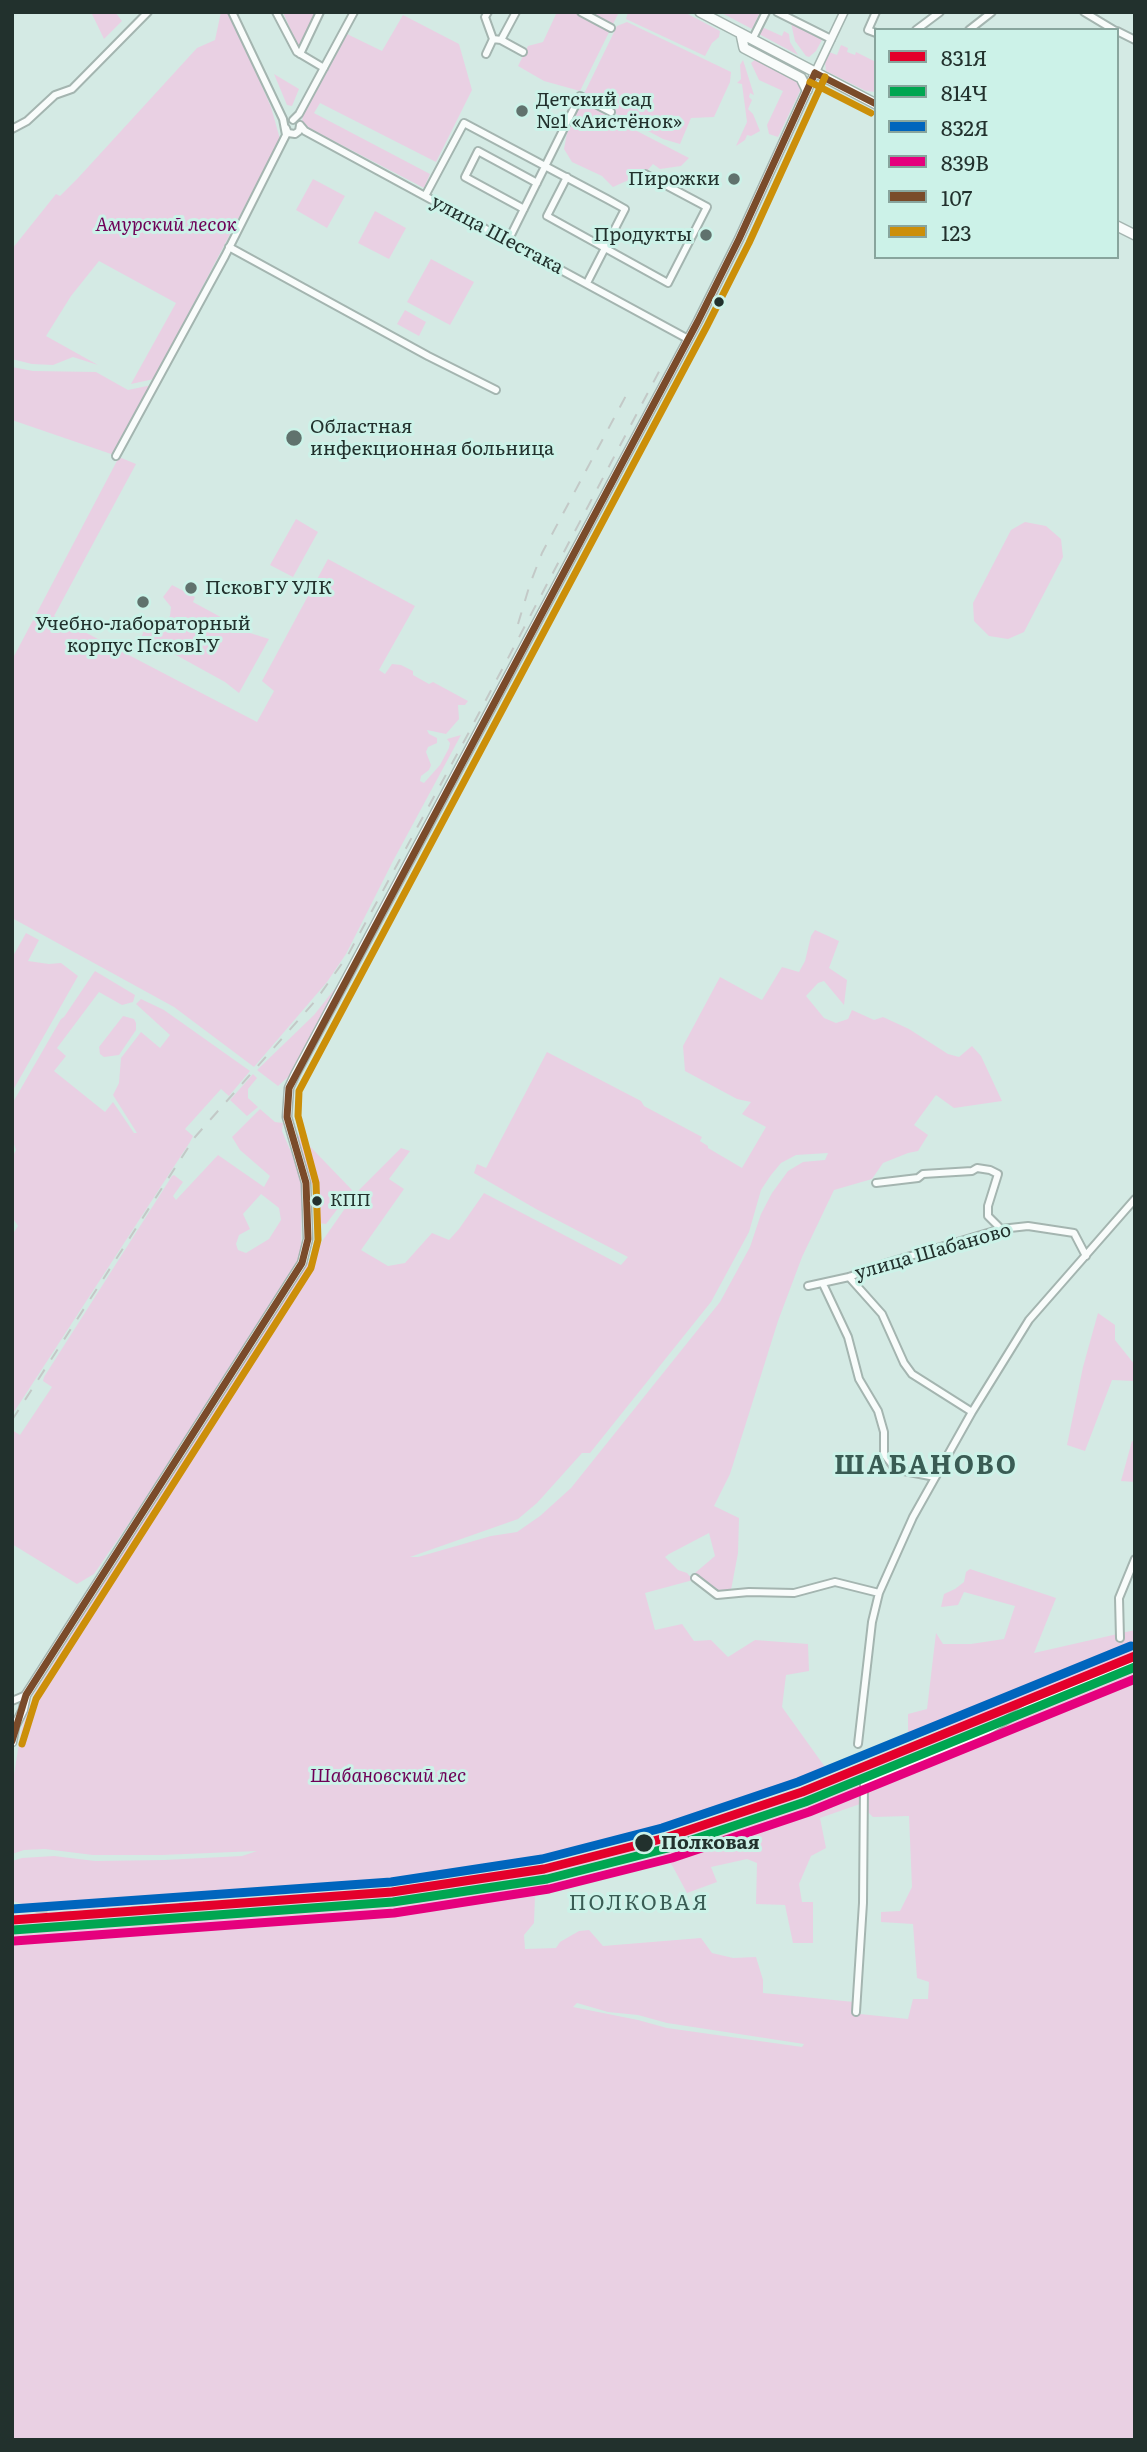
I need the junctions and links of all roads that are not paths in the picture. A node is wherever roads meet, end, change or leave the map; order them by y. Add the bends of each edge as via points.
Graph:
1 (148, 12) edge
2 (232, 12) edge
3 (276, 12) edge
4 (320, 12) edge
5 (354, 12) edge
6 (488, 12) edge
7 (516, 12) edge
8 (581, 12) edge
9 (701, 12) edge
10 (766, 12) edge
11 (777, 12) edge
12 (844, 12) edge
13 (876, 12) edge
14 (940, 12) edge
15 (992, 12) edge
16 (1084, 12) edge
17 (611, 28) dead end
18 (919, 28) edge
19 (972, 28) edge
20 (1111, 28) edge
21 (874, 32) edge
22 (1119, 32) edge
23 (741, 34) junction
24 (493, 39) junction
25 (831, 39) junction
26 (501, 40) junction
27 (752, 40) junction
28 (1135, 40) edge
29 (523, 52) dead end
30 (300, 54) junction
31 (485, 54) dead end
32 (324, 68) junction
33 (815, 73) junction
34 (807, 90) junction
35 (874, 102) edge
36 (611, 111) dead end
37 (280, 114) junction
38 (297, 126) junction
39 (286, 128) junction
40 (12, 129) edge
41 (284, 140) junction
42 (545, 166) junction
43 (645, 174) dead end
44 (567, 177) junction
45 (537, 183) junction
46 (425, 196) junction
47 (524, 209) junction
48 (1119, 227) edge
49 (1135, 235) edge
50 (508, 241) junction
51 (229, 247) junction
52 (604, 248) junction
53 (587, 284) junction
54 (688, 339) junction
55 (496, 390) dead end
56 (117, 456) dead end
57 (876, 1183) dead end
58 (1134, 1202) edge
59 (1001, 1229) junction
60 (1086, 1256) junction
61 (849, 1277) junction
62 (823, 1284) junction
63 (808, 1286) dead end
64 (972, 1412) junction
65 (935, 1477) junction
66 (1135, 1559) edge
67 (695, 1578) dead end
68 (879, 1593) junction
69 (1120, 1638) dead end
70 (1135, 1661) edge
71 (26, 1695) junction
72 (12, 1701) edge
73 (13, 1726) edge
74 (12, 1742) edge
75 (858, 1744) dead end
76 (856, 2012) dead end

1 - 40 street via 72,89 55,95
2 - 37 street, улица Шестака
3 - 30 street
4 - 30 street
5 - 32 street
6 - 24 street via 485,18
7 - 26 street
8 - 17 street
9 - 23 main road
10 - 27 street
11 - 25 street
12 - 25 street
13 - 21 street via 868,30
14 - 18 street
15 - 19 street
16 - 20 street
22 - 28 street
23 - 27 main road
23 - 34 main road via 744,48 801,78
24 - 26 street
24 - 31 street
25 - 33 street
26 - 29 street
27 - 33 main road
30 - 32 street
32 - 38 street
33 - 34 main road
33 - 35 main road
34 - 54 main road
36 - 42 street via 580,96
37 - 38 street, улица Шестака
37 - 39 street, улица Шестака
38 - 39 street
38 - 41 street
38 - 46 street, улица Шестака
39 - 41 street
41 - 51 street
42 - 44 street
42 - 45 street
42 - 46 street via 464,123
43 - 52 street via 707,207 668,283
44 - 52 street via 547,216
44 - 52 street via 625,209
45 - 47 street
45 - 47 street via 478,151 465,177
46 - 50 street, улица Шестака
47 - 50 street
48 - 49 main road
50 - 53 street, улица Шестака
51 - 55 street
51 - 56 street
52 - 53 street
53 - 54 street, улица Шестака
54 - 71 main road via 289,1088 287,1117 306,1183 308,1239 302,1263
57 - 59 street via 977,1168 998,1174 988,1216
58 - 60 street
59 - 60 street, улица Шабаново via 1028,1226 1074,1233
59 - 61 street, улица Шабаново
60 - 64 street via 1029,1320
61 - 62 street, улица Шабаново
61 - 64 street via 883,1314 912,1374
62 - 63 street, улица Шабаново
62 - 65 street via 848,1337 859,1379 878,1411 884,1454 904,1471
64 - 65 street
65 - 68 street
66 - 69 street via 1119,1598
67 - 68 street via 717,1595 794,1593 835,1582
68 - 75 street
70 - 76 street via 1035,1703 985,1733 864,1784
71 - 72 street
71 - 73 main road
73 - 74 main road

